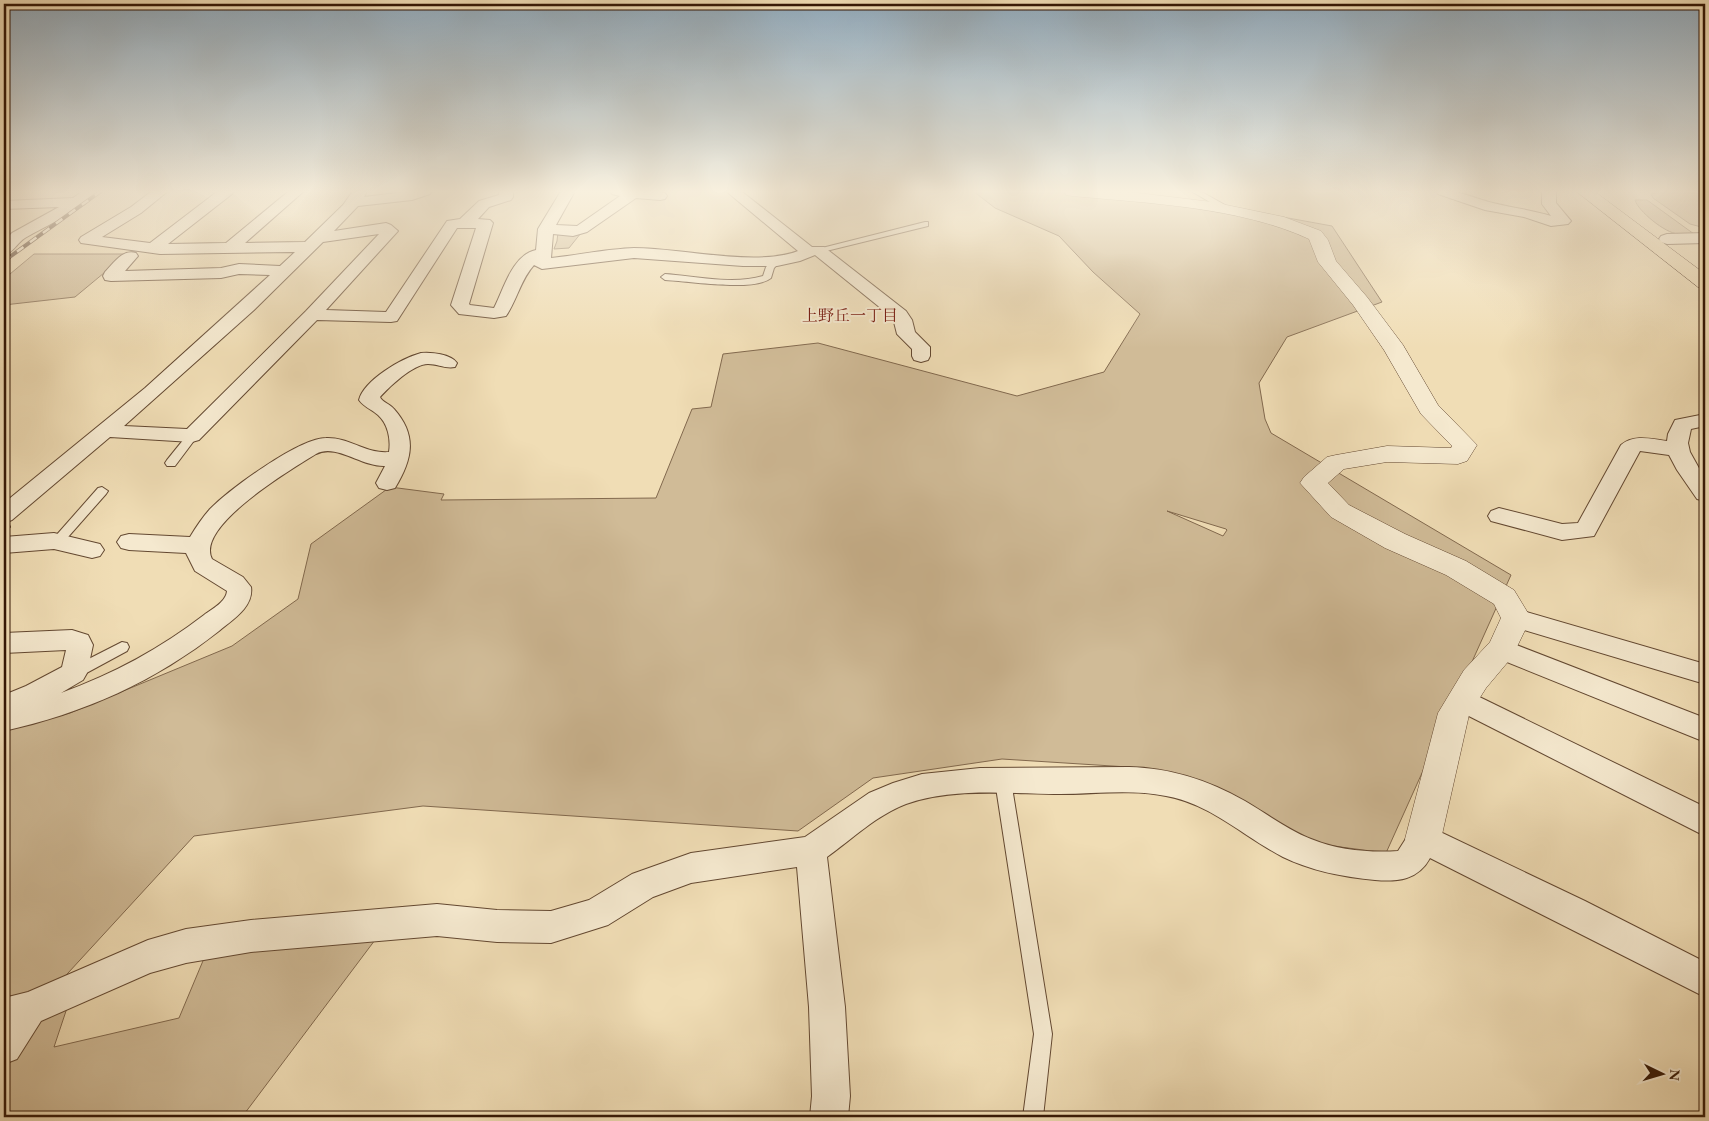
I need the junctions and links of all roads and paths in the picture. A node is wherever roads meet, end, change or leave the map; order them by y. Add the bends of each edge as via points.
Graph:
1 (114, 243) edge
2 (159, 243) edge
3 (236, 243) edge
4 (308, 243) edge
5 (313, 243) edge
6 (379, 243) edge
7 (439, 243) edge
8 (478, 243) edge
9 (544, 243) edge
10 (804, 243) edge
11 (846, 243) edge
12 (1320, 243) edge
13 (1653, 243) edge
14 (1673, 243) edge
15 (153, 248) junction
16 (230, 248) junction
17 (814, 251) junction
18 (543, 254) junction
19 (130, 256) dead end
20 (777, 261) junction
21 (1705, 267) edge
22 (282, 271) junction
23 (665, 276) dead end
24 (1705, 283) edge
25 (312, 315) junction
26 (921, 356) dead end
27 (448, 363) dead end
28 (1705, 420) edge
29 (107, 431) junction
30 (192, 436) junction
31 (1677, 449) junction
32 (400, 457) junction
33 (171, 463) dead end
34 (387, 483) dead end
35 (102, 491) dead end
36 (1705, 494) edge
37 (1500, 516) dead end
38 (4, 528) edge
39 (57, 542) junction
40 (129, 542) dead end
41 (199, 546) junction
42 (92, 550) dead end
43 (1516, 618) junction
44 (4, 643) edge
45 (122, 647) dead end
46 (1501, 649) junction
47 (74, 674) junction
48 (1705, 674) edge
49 (1463, 700) junction
50 (4, 706) edge
51 (4, 720) edge
52 (1705, 730) edge
53 (1003, 781) junction
54 (1705, 822) edge
55 (1423, 839) junction
56 (811, 851) junction
57 (1705, 980) edge
58 (16, 1012) edge
59 (4, 1046) edge
60 (829, 1117) edge
61 (1033, 1117) edge

1 - 15 street
2 - 15 street
3 - 16 street
4 - 16 street
5 - 22 street
6 - 25 street
7 - 25 street via 391,317
8 - 18 street via 460,306 464,310 500,312 521,269 535,256
9 - 18 street
10 - 17 street
11 - 17 lane
12 - 43 street via 1327,262 1395,350 1428,409 1465,445 1458,456 1387,454 1336,463 1313,483 1340,511 1395,541 1456,568 1504,597
13 - 24 main road
14 - 21 main road
15 - 16 street
17 - 20 street
17 - 26 street via 900,315 906,334 920,347
18 - 20 street via 542,264 634,253
19 - 22 street via 111,276
20 - 23 lane via 770,267 766,278 760,281
22 - 29 street via 248,306
25 - 30 street
27 - 32 street via 433,358 419,359 370,396 369,400 389,415 398,433
28 - 31 street via 1682,424 1677,434
29 - 30 street
29 - 38 street
30 - 33 lane
31 - 36 street
31 - 37 street via 1635,444 1628,450 1586,530 1562,532
32 - 34 street
32 - 41 street via 375,459 333,444 318,445 234,499 204,534
35 - 39 lane
38 - 39 street
39 - 42 street
40 - 41 street
41 - 51 street via 198,556 203,564 239,587 237,599 230,608 195,637 137,673 54,708
43 - 46 street
43 - 48 street
44 - 47 street via 76,640 80,649
45 - 47 lane
46 - 49 street via 1475,679
46 - 52 street
47 - 50 street
49 - 54 street
49 - 55 street via 1454,713
53 - 55 street via 1152,781 1182,787 1212,798 1304,851 1348,863 1394,866 1408,863 1416,856
53 - 56 street via 948,782 902,792 884,800
53 - 61 lane via 1043,1034
55 - 57 street
56 - 58 street via 691,868 643,885 596,914 551,927 437,920 251,936 186,946 148,957
56 - 60 street via 827,1008
58 - 59 street

